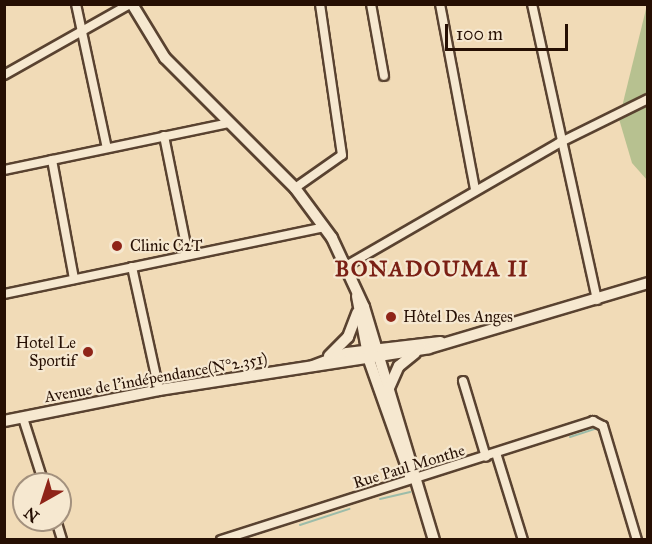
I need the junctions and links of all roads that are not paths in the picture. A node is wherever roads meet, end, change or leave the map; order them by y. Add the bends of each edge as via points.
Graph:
1 (76, 4) edge
2 (131, 4) edge
3 (320, 4) edge
4 (371, 4) edge
5 (440, 4) edge
6 (532, 4) edge
7 (84, 30) junction
8 (4, 75) edge
9 (384, 76) dead end
10 (648, 99) edge
11 (228, 123) junction
12 (164, 136) junction
13 (559, 142) junction
14 (107, 148) junction
15 (52, 160) junction
16 (4, 170) edge
17 (295, 188) junction
18 (475, 190) junction
19 (324, 227) junction
20 (188, 255) junction
21 (346, 266) junction
22 (132, 267) junction
23 (74, 279) junction
24 (648, 283) edge
25 (632, 291) junction
26 (648, 292) edge
27 (4, 294) edge
28 (357, 296) junction
29 (597, 300) junction
30 (357, 312) junction
31 (440, 342) junction
32 (419, 350) junction
33 (373, 354) junction
34 (328, 357) junction
35 (313, 366) junction
36 (463, 381) dead end
37 (389, 388) junction
38 (159, 390) junction
39 (23, 418) junction
40 (4, 421) edge
41 (496, 453) junction
42 (486, 457) junction
43 (40, 472) edge
44 (414, 479) junction
45 (221, 540) edge
46 (434, 540) edge
47 (523, 540) edge
48 (637, 540) edge

1 - 7 street
2 - 7 street
2 - 11 main road via 165,58
3 - 17 street via 342,154
4 - 9 street
5 - 18 street
6 - 13 street
7 - 8 street
7 - 14 street
10 - 13 street
11 - 12 street
11 - 17 main road
12 - 14 street
12 - 20 street
13 - 18 street
13 - 29 street
14 - 15 street
15 - 16 street
15 - 23 street
17 - 19 main road
18 - 21 street
19 - 20 street
19 - 21 main road
20 - 22 street
21 - 28 main road
22 - 23 street
22 - 38 street
23 - 27 street
24 - 25 main road, Avenue de l'indépendance(N°2.351)
25 - 26 main road, Avenue de l'indépendance(N°2.351)
25 - 29 main road, Avenue de l'indépendance(N°2.351)
28 - 30 main road
28 - 33 main road
29 - 31 main road, Avenue de l'indépendance(N°2.351)
30 - 33 main road
30 - 34 main road via 348,337
31 - 32 main road, Avenue de l'indépendance(N°2.351)
31 - 33 main road, Avenue de l'indépendance(N°2.351)
32 - 33 main road, Avenue de l'indépendance(N°2.351)
32 - 37 main road via 399,366
33 - 34 main road, Avenue de l'indépendance(N°2.351)
33 - 35 main road, Avenue de l'indépendance(N°2.351)
33 - 37 main road
33 - 44 main road
34 - 35 main road, Avenue de l'indépendance(N°2.351)
35 - 38 main road, Avenue de l'indépendance(N°2.351)
36 - 42 street
37 - 44 main road
38 - 39 main road, Avenue de l'indépendance(N°2.351)
39 - 40 main road, Avenue de l'indépendance(N°2.351)
39 - 43 street
41 - 42 street, Rue Paul Monthe
41 - 47 street
41 - 48 street, Rue Paul Monthe via 587,422 603,426
42 - 44 street, Rue Paul Monthe
44 - 45 street, Rue Paul Monthe
44 - 46 main road

